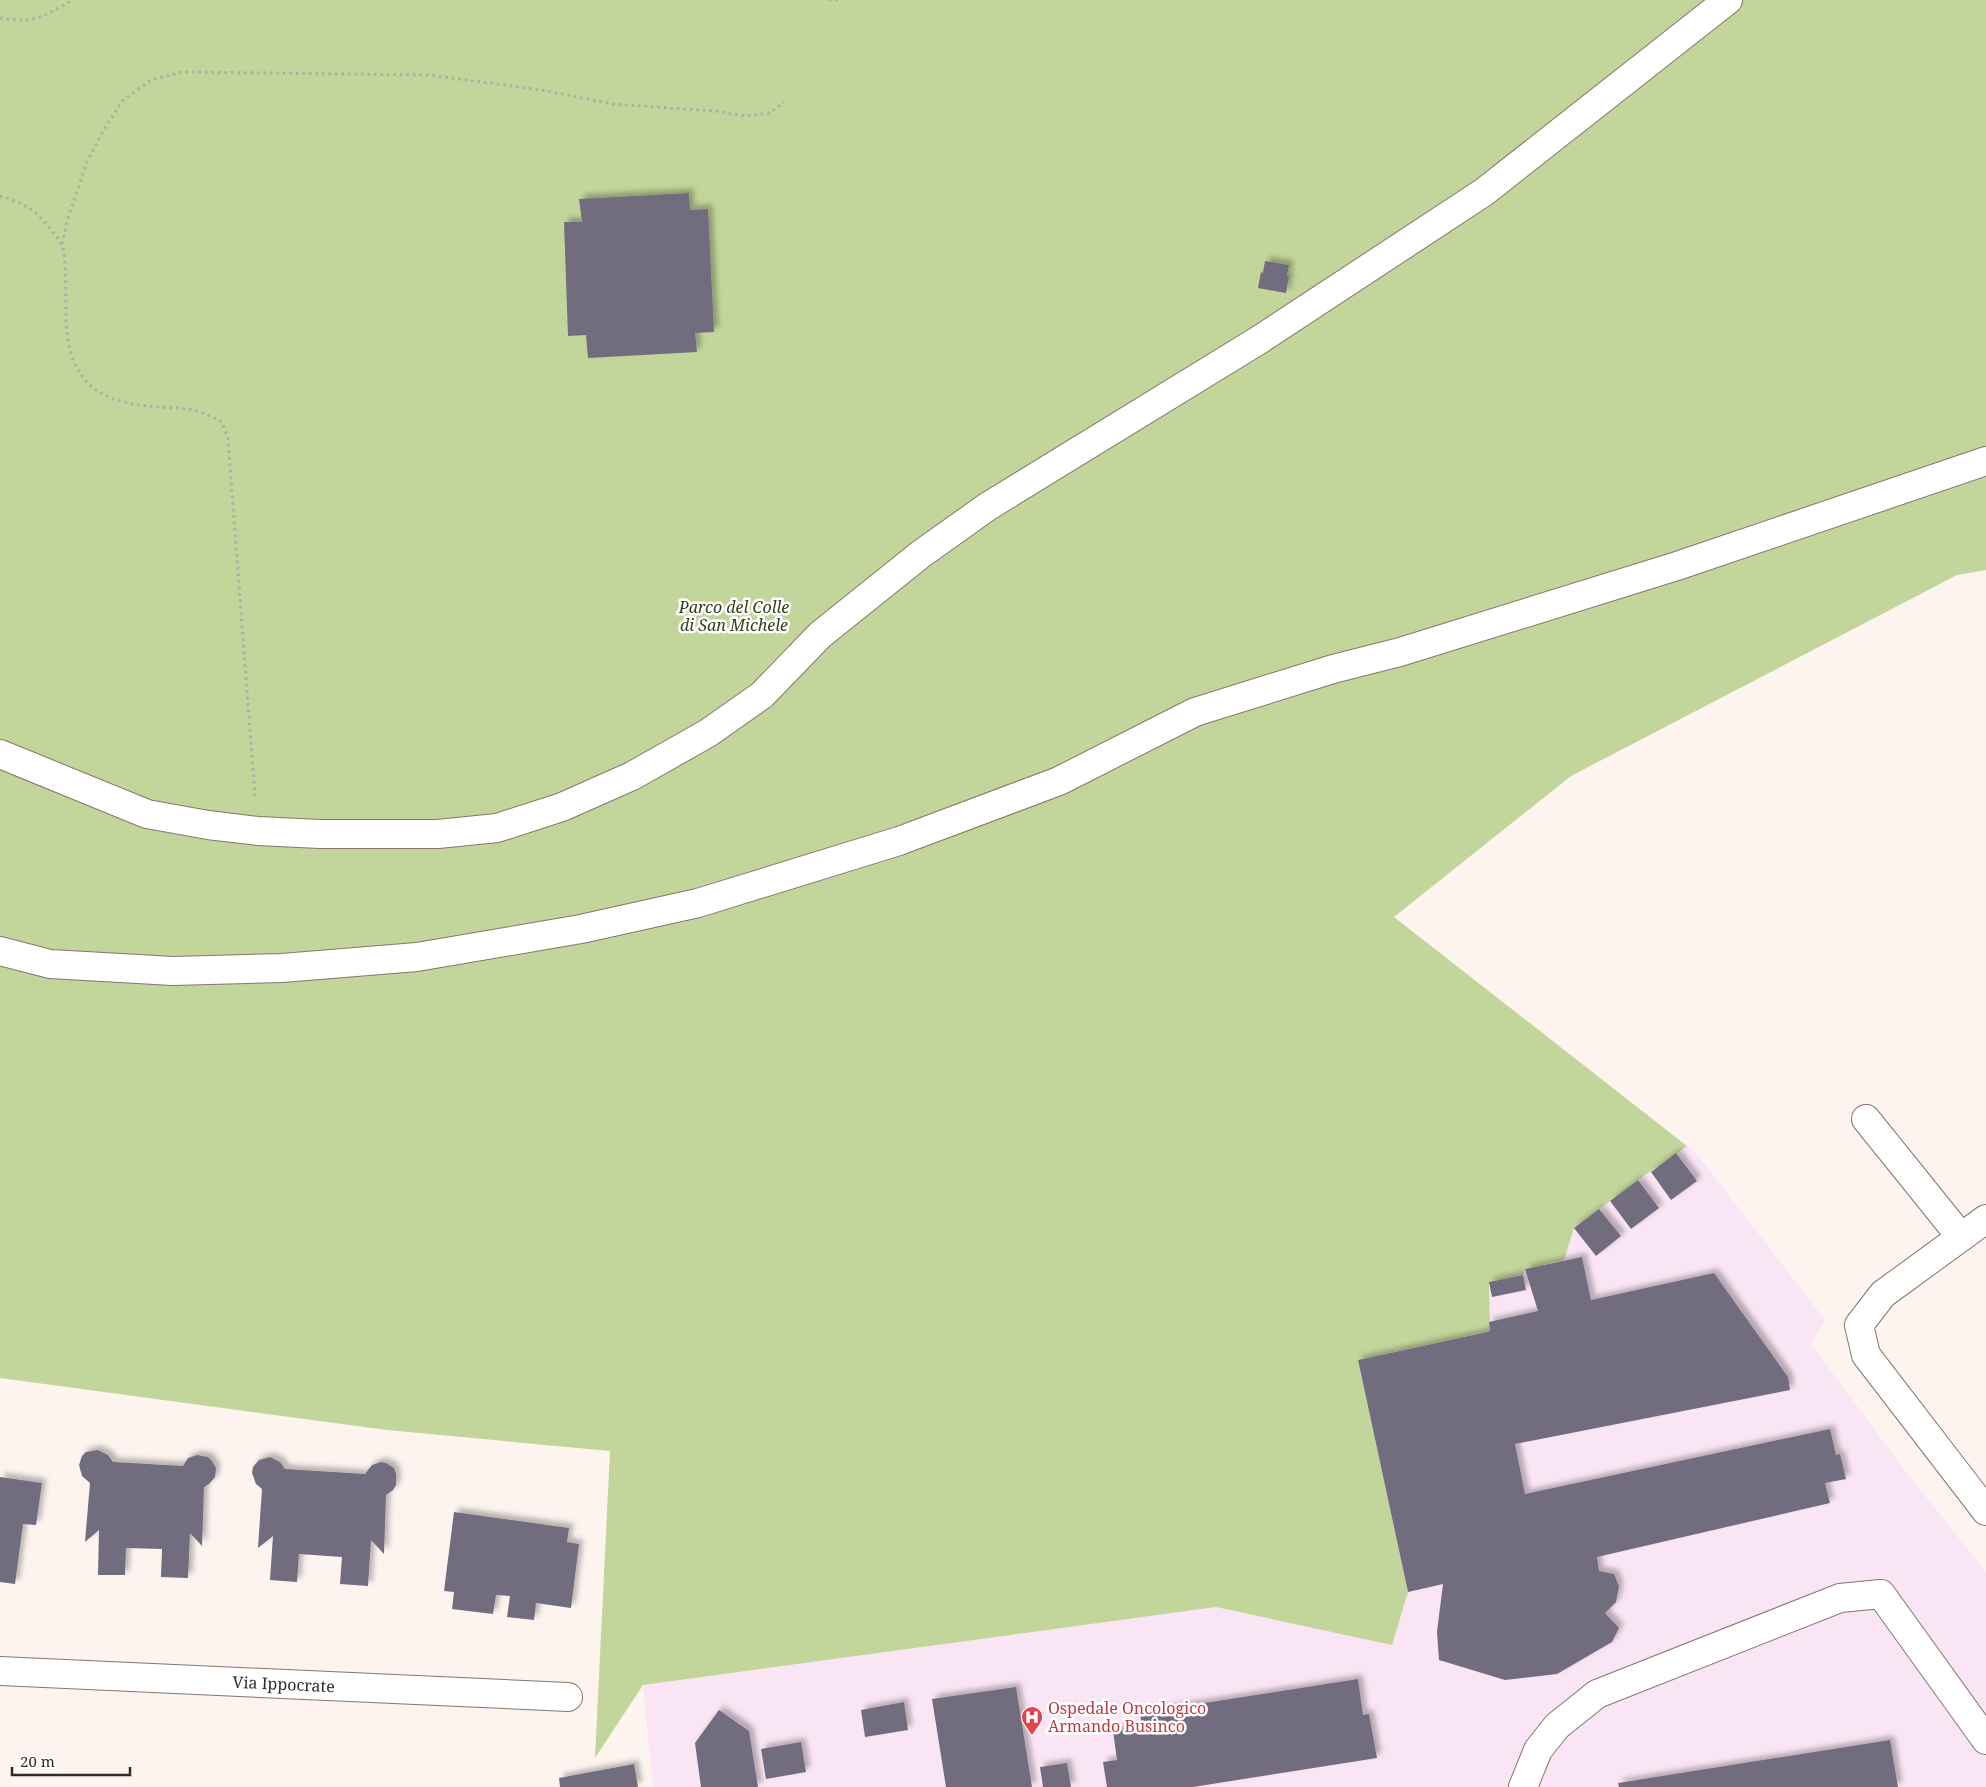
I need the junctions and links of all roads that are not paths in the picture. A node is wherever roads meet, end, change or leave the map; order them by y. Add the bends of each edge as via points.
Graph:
1 (1728, 0) edge
2 (1986, 461) edge
3 (0, 754) edge
4 (0, 950) edge
5 (1866, 1119) dead end
6 (1986, 1219) edge
7 (1961, 1237) junction
8 (1986, 1511) edge
9 (0, 1671) edge
10 (568, 1697) dead end
11 (1986, 1740) edge
12 (1523, 1787) edge

1 - 3 street via 1484,192 1259,340 987,507 921,554 820,635 762,695 708,733 632,776 562,807 497,828 438,834 258,831 147,814
2 - 4 street via 1677,566 1195,712 1050,784 899,841 698,903 417,957 282,968 173,971 50,964
5 - 7 street
6 - 7 street
7 - 8 street via 1883,1294 1859,1325 1866,1355
9 - 10 street, Via Ippocrate
11 - 12 street via 1881,1594 1840,1598 1597,1694 1556,1726 1538,1750

